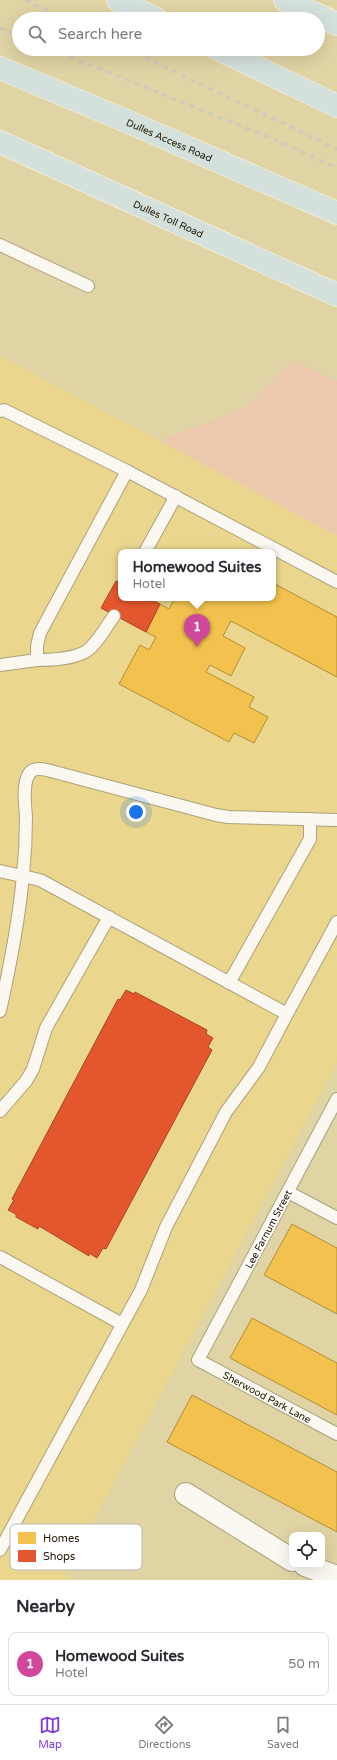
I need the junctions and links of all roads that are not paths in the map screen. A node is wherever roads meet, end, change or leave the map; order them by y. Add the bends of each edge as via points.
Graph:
1 (118, 0) edge
2 (285, 0) edge
3 (142, 12) edge
4 (311, 12) edge
5 (325, 18) edge
6 (337, 24) edge
7 (233, 56) edge
8 (0, 68) edge
9 (337, 106) edge
10 (0, 142) edge
11 (337, 213) edge
12 (189, 228) junction
13 (0, 245) edge
14 (88, 286) dead end
15 (337, 295) edge
16 (337, 309) edge
17 (0, 411) edge
18 (128, 471) junction
19 (176, 496) junction
20 (147, 549) edge
21 (275, 549) edge
22 (276, 549) edge
23 (337, 582) edge
24 (114, 616) dead end
25 (37, 660) junction
26 (0, 665) edge
27 (310, 819) junction
28 (337, 820) edge
29 (0, 871) edge
30 (23, 875) junction
31 (109, 917) junction
32 (337, 922) edge
33 (229, 983) junction
34 (0, 1011) edge
35 (287, 1014) junction
36 (337, 1099) edge
37 (0, 1111) edge
38 (288, 1192) junction
39 (337, 1218) edge
40 (0, 1257) edge
41 (122, 1324) junction
42 (198, 1360) joint
43 (337, 1434) edge
44 (186, 1494) dead end
45 (14, 1524) edge
46 (10, 1531) edge
47 (0, 1550) edge
48 (289, 1558) edge
49 (299, 1568) edge
50 (313, 1568) edge
51 (337, 1577) edge
52 (307, 1580) edge

1 - 3 highway
2 - 4 highway
5 - 6 highway
7 - 9 highway
8 - 11 highway, Dulles Access Road
10 - 12 highway, Dulles Toll Road
12 - 15 highway, Dulles Toll Road
12 - 16 highway
13 - 14 lane
17 - 18 lane via 4,410
18 - 19 lane
18 - 25 lane via 40,633
19 - 20 lane
19 - 21 lane
22 - 23 lane
24 - 25 lane via 86,651 64,658
25 - 26 lane
27 - 28 lane
27 - 30 lane via 216,815 38,768 29,773 25,785
27 - 33 lane via 310,839
29 - 30 lane
30 - 31 lane via 40,880
30 - 34 lane via 11,962
31 - 33 lane
31 - 37 lane via 46,1028 26,1081
32 - 35 lane
33 - 35 lane
35 - 41 lane via 259,1067 226,1112 166,1227 141,1290
36 - 38 lane, Lee Farnum Street
38 - 39 lane
38 - 42 lane, Lee Farnum Street
40 - 41 lane
41 - 45 lane
42 - 43 lane, Sherwood Park Lane
44 - 48 street
46 - 47 lane
49 - 52 street
50 - 51 street

